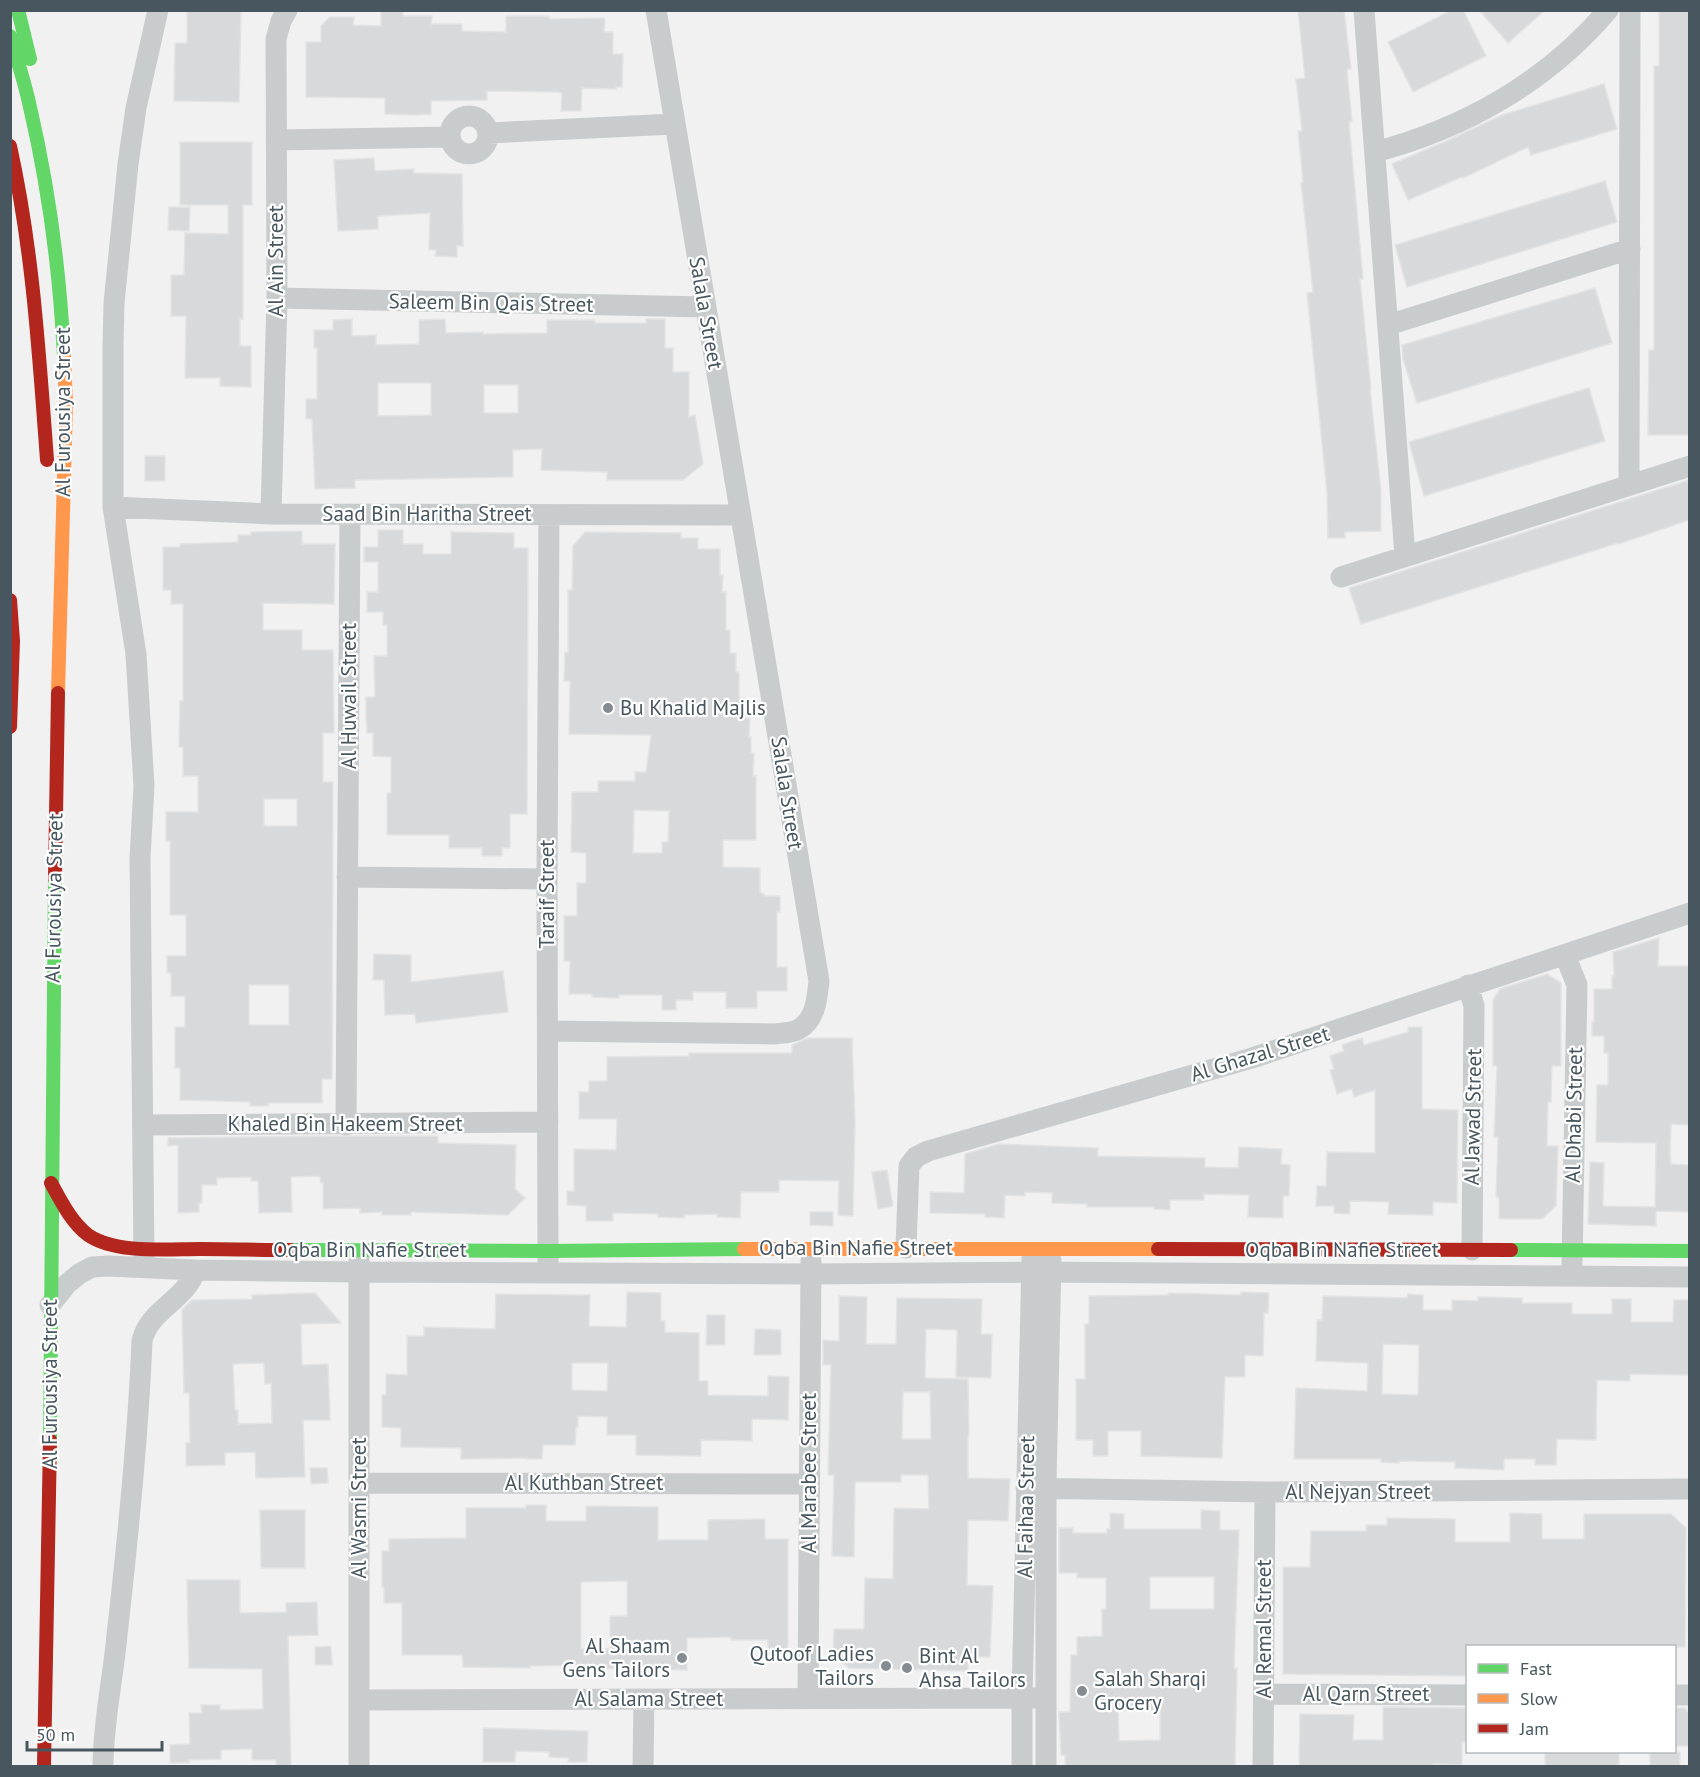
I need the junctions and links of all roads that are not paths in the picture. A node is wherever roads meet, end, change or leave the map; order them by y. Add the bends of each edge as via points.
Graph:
1 (18, 10) edge
2 (158, 10) edge
3 (287, 10) edge
4 (656, 10) edge
5 (1364, 10) edge
6 (1608, 10) edge
7 (1630, 10) edge
8 (10, 36) edge
9 (674, 124) junction
10 (277, 140) junction
11 (10, 146) edge
12 (1375, 152) junction
13 (40, 153) junction
14 (1630, 249) junction
15 (277, 298) junction
16 (705, 307) junction
17 (1388, 325) junction
18 (1689, 466) edge
19 (48, 472) dead end
20 (1629, 485) junction
21 (50, 492) dead end
22 (113, 507) junction
23 (271, 514) junction
24 (350, 514) junction
25 (549, 515) junction
26 (741, 515) junction
27 (1405, 556) junction
28 (1341, 577) dead end
29 (60, 584) junction
30 (10, 600) edge
31 (10, 727) edge
32 (347, 877) junction
33 (547, 879) junction
34 (1689, 913) edge
35 (1565, 955) junction
36 (1468, 985) junction
37 (548, 1031) junction
38 (548, 1122) junction
39 (143, 1125) junction
40 (346, 1125) junction
41 (51, 1184) junction
42 (811, 1248) junction
43 (906, 1248) junction
44 (1042, 1248) junction
45 (273, 1250) junction
46 (358, 1250) junction
47 (1472, 1250) junction
48 (1572, 1250) junction
49 (548, 1251) junction
50 (1689, 1251) edge
51 (144, 1258) junction
52 (195, 1270) junction
53 (273, 1271) junction
54 (358, 1272) junction
55 (1042, 1272) junction
56 (548, 1273) junction
57 (811, 1274) junction
58 (1689, 1276) edge
59 (1573, 1277) junction
60 (50, 1306) junction
61 (359, 1483) junction
62 (809, 1484) junction
63 (1036, 1489) junction
64 (1689, 1489) edge
65 (1265, 1492) junction
66 (1264, 1694) junction
67 (1466, 1695) edge
68 (1022, 1697) junction
69 (808, 1698) junction
70 (1046, 1698) junction
71 (644, 1699) junction
72 (359, 1700) junction
73 (44, 1767) edge
74 (103, 1767) edge
75 (359, 1767) edge
76 (644, 1767) edge
77 (1022, 1767) edge
78 (1046, 1767) edge
79 (1263, 1767) edge

1 - 13 main road via 35,89
2 - 22 street via 136,108 114,303
3 - 10 street, Al Ain Street via 276,39
4 - 9 street, Salala Street
5 - 12 street
6 - 12 street via 1561,58 1491,106 1445,130
7 - 14 street
8 - 13 main road, Al Furousiya Street
9 - 10 street via 488,133 480,120 467,116 454,123 450,137
9 - 16 street, Salala Street
10 - 15 street, Al Ain Street
11 - 19 main road via 34,290
12 - 17 street
13 - 29 main road, Al Furousiya Street via 56,252 65,353 66,454
14 - 17 street
14 - 20 street
15 - 16 street, Saleem Bin Qais Street
15 - 23 street, Al Ain Street
16 - 26 street, Salala Street
17 - 27 street
18 - 20 street
20 - 27 street
21 - 29 main road
22 - 23 street, Saad Bin Haritha Street
22 - 39 street via 135,654 144,786 140,858
23 - 24 street, Saad Bin Haritha Street
24 - 25 street, Saad Bin Haritha Street
24 - 32 street, Al Huwail Street
25 - 26 street, Saad Bin Haritha Street
25 - 33 street, Taraif Street
26 - 37 street, Salala Street via 819,981 817,1003 799,1030 775,1034
27 - 28 street
29 - 41 main road, Al Furousiya Street
30 - 31 main road
32 - 33 street
32 - 40 street, Al Huwail Street
33 - 37 street, Taraif Street
34 - 35 street, Al Ghazal Street
35 - 36 street, Al Ghazal Street
35 - 48 street, Al Dhabi Street via 1577,986
36 - 43 street, Al Ghazal Street via 1252,1058 928,1151 909,1166
36 - 47 street, Al Jawad Street via 1474,1006
37 - 38 street, Taraif Street
38 - 40 street, Khaled Bin Hakeem Street
38 - 49 street, Taraif Street
39 - 40 street, Khaled Bin Hakeem Street
39 - 51 street
41 - 51 main road, Oqba Bin Nafie Street via 83,1231
41 - 60 main road, Al Furousiya Street
42 - 43 main road, Oqba Bin Nafie Street
42 - 49 main road, Oqba Bin Nafie Street
42 - 57 street, Al Marabee Street
43 - 44 main road, Oqba Bin Nafie Street
44 - 47 main road, Oqba Bin Nafie Street
44 - 55 street, Al Faihaa Street
45 - 46 main road, Oqba Bin Nafie Street
45 - 51 main road, Oqba Bin Nafie Street
45 - 53 street
46 - 49 main road, Oqba Bin Nafie Street
46 - 54 street, Al Wasmi Street
47 - 48 main road, Oqba Bin Nafie Street
48 - 50 main road, Oqba Bin Nafie Street
48 - 59 street, Al Dhabi Street
49 - 56 street, Taraif Street
51 - 52 street, Oqba Bin Nafie Street
51 - 60 street, Oqba Bin Nafie Street via 92,1267 67,1284
52 - 53 street, Oqba Bin Nafie Street
52 - 74 street via 188,1285 146,1328 142,1341 130,1521
53 - 54 street, Oqba Bin Nafie Street
54 - 56 street, Oqba Bin Nafie Street
54 - 61 street, Al Wasmi Street
55 - 57 street, Oqba Bin Nafie Street
55 - 59 street, Oqba Bin Nafie Street
55 - 63 street, Al Faihaa Street
56 - 57 street, Oqba Bin Nafie Street
57 - 62 street, Al Marabee Street
58 - 59 street, Oqba Bin Nafie Street
60 - 73 main road, Al Furousiya Street
61 - 62 street, Al Kuthban Street
61 - 72 street, Al Wasmi Street
62 - 69 street, Al Marabee Street
63 - 65 street, Al Nejyan Street
63 - 68 street, Al Faihaa Street
63 - 70 street, Al Faihaa Street
64 - 65 street, Al Nejyan Street
65 - 66 street, Al Remal Street
66 - 67 street, Al Qarn Street
66 - 79 street, Al Remal Street
68 - 69 street, Al Salama Street
68 - 70 street, Al Salama Street
68 - 77 street, Al Faihaa Street
69 - 71 street, Al Salama Street
70 - 78 street, Al Faihaa Street
71 - 72 street, Al Salama Street
71 - 76 street
72 - 75 street, Al Wasmi Street

